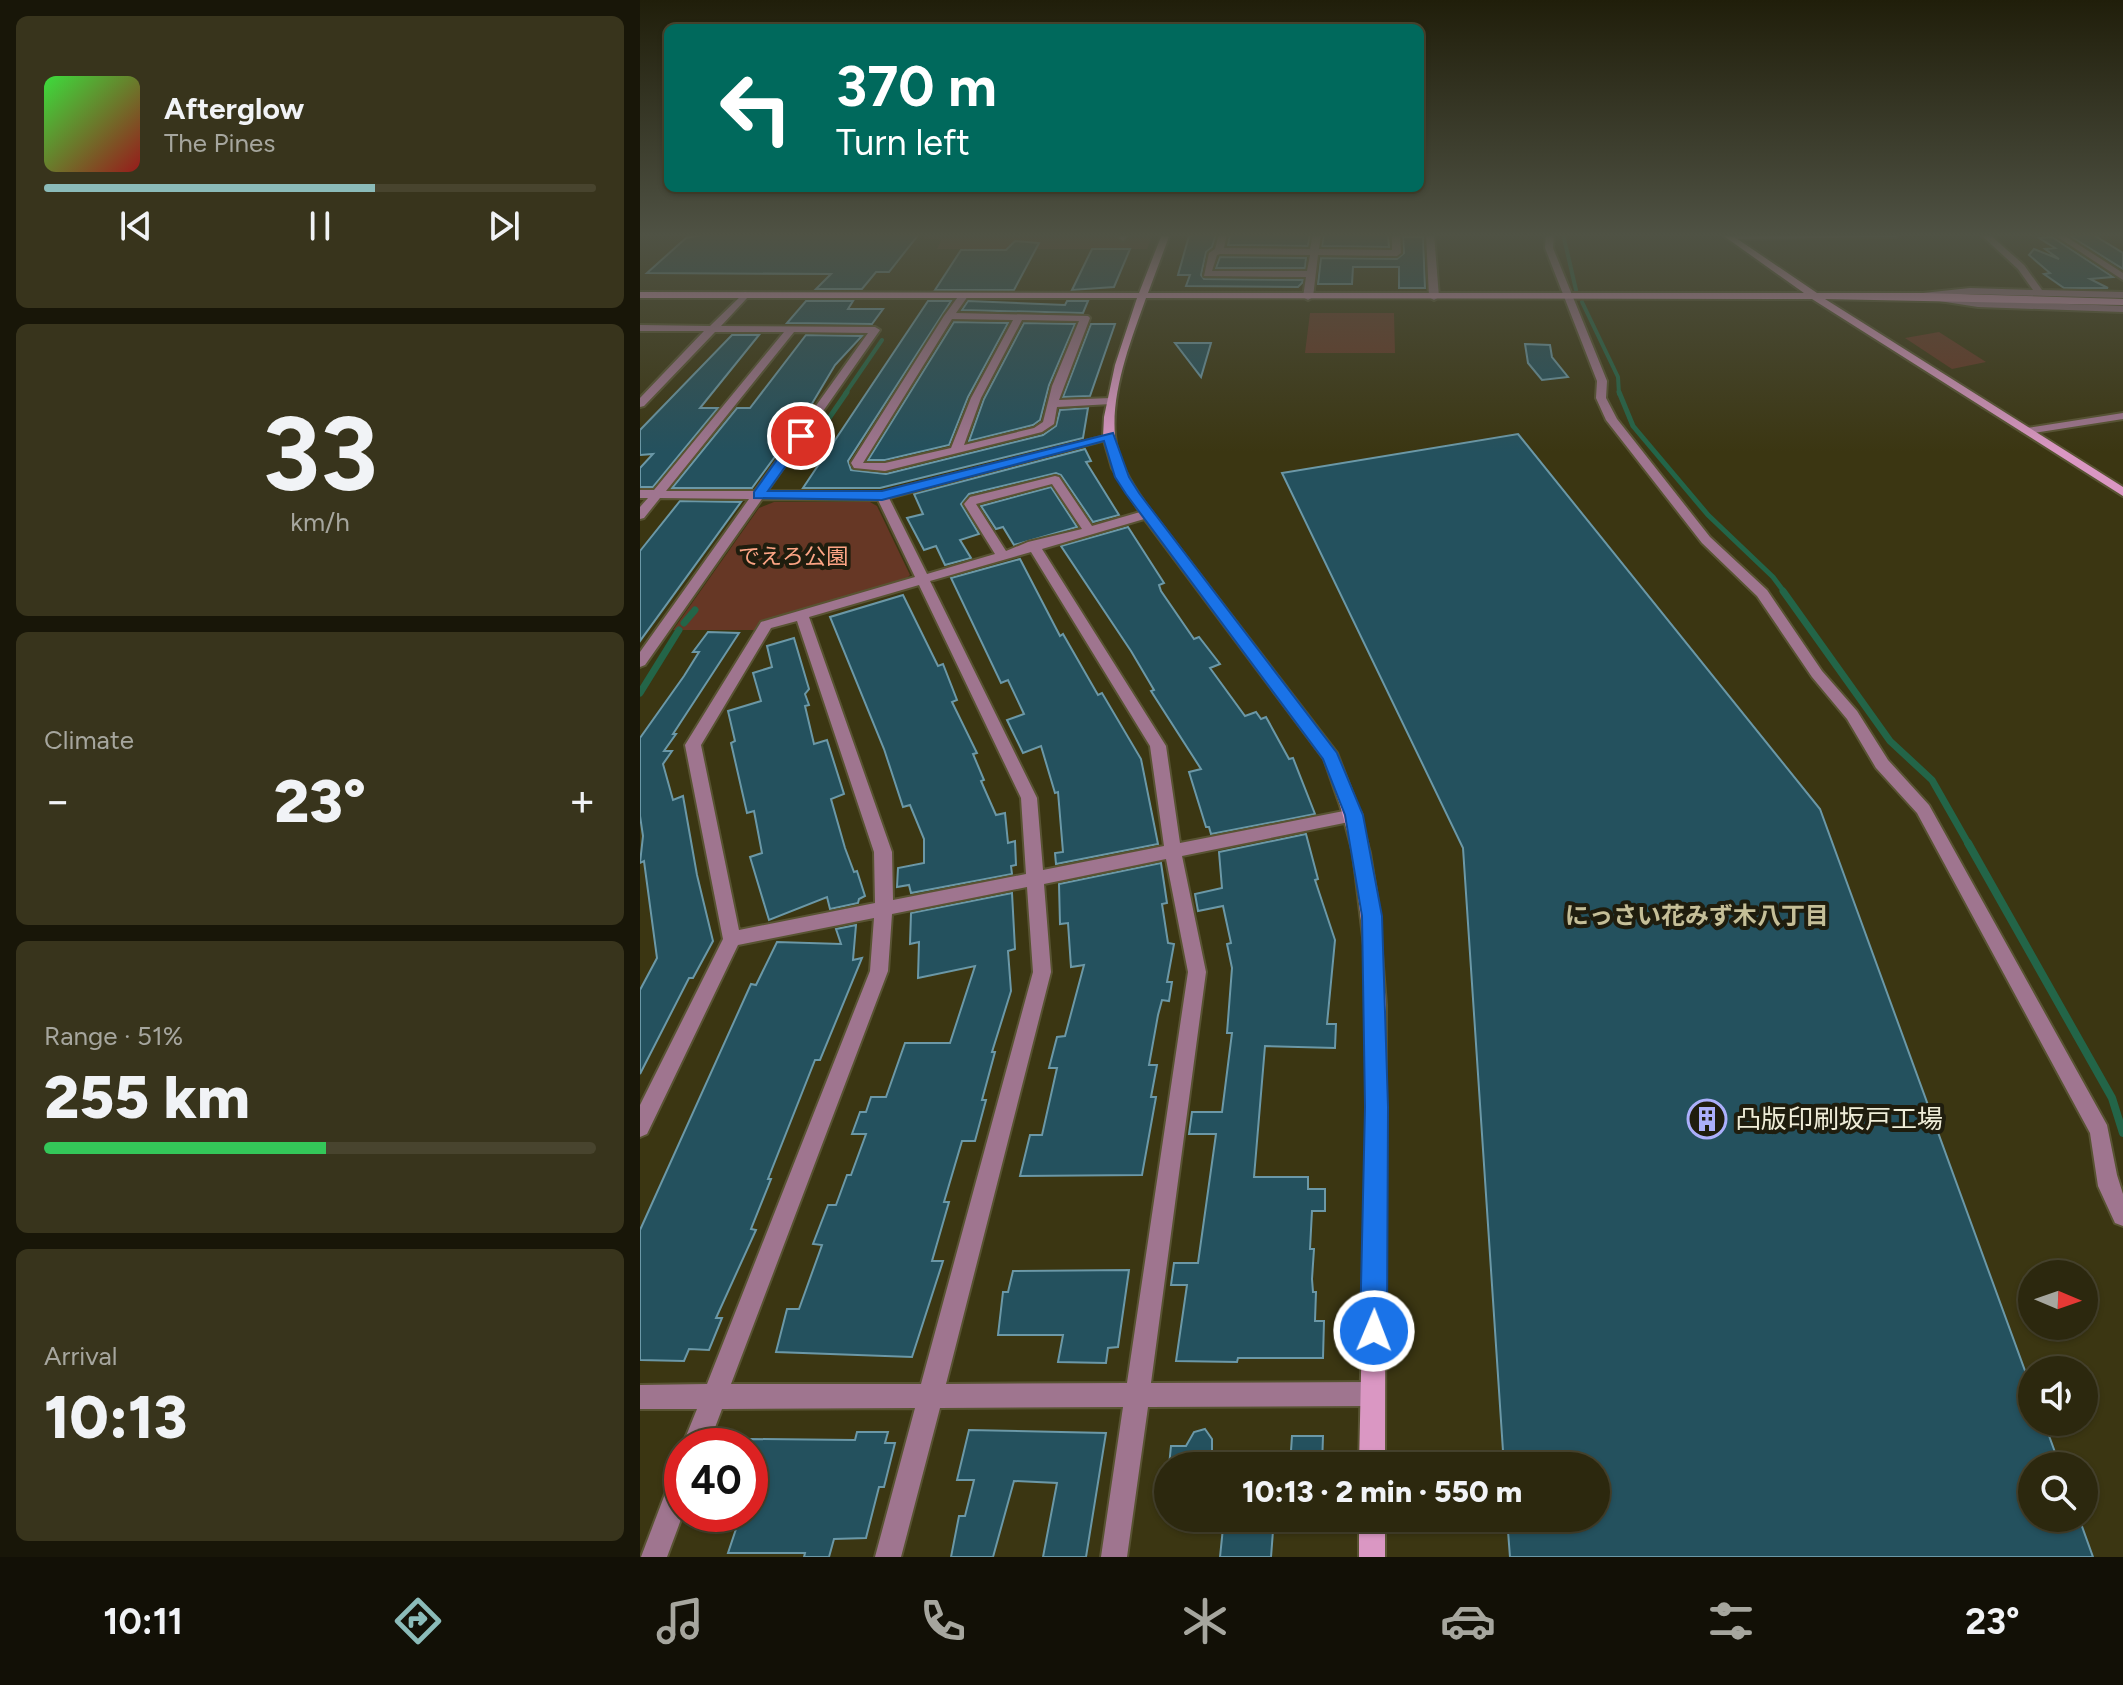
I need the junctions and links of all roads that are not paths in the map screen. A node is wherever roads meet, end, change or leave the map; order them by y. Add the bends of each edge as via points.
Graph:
1 (733, 307) edge
2 (956, 307) edge
3 (1141, 307) edge
4 (1571, 307) edge
5 (1831, 307) edge
6 (2032, 307) edge
7 (2120, 311) edge
8 (949, 316) junction
9 (1019, 317) junction
10 (640, 328) edge
11 (710, 329) junction
12 (791, 330) junction
13 (1111, 401) junction
14 (640, 404) edge
15 (1052, 404) junction
16 (2123, 416) edge
17 (2027, 431) junction
18 (1109, 436) junction
19 (956, 450) junction
20 (2123, 492) edge
21 (640, 494) edge
22 (657, 494) junction
23 (759, 495) junction
24 (882, 496) junction
25 (1147, 514) junction
26 (640, 515) edge
27 (1089, 530) junction
28 (1033, 545) junction
29 (1002, 555) junction
30 (923, 580) junction
31 (802, 616) junction
32 (640, 662) edge
33 (1354, 815) junction
34 (1173, 852) junction
35 (1034, 879) junction
36 (884, 908) junction
37 (732, 939) junction
38 (640, 1127) edge
39 (2123, 1215) edge
40 (1373, 1394) junction
41 (1135, 1395) junction
42 (928, 1396) junction
43 (640, 1397) edge
44 (714, 1397) junction
45 (702, 1428) edge
46 (1372, 1452) edge
47 (664, 1530) edge
48 (1372, 1532) edge
49 (654, 1557) edge
50 (888, 1557) edge
51 (1114, 1557) edge
52 (1372, 1557) edge

1 - 11 street
2 - 8 street
3 - 13 street
4 - 39 street via 1602,381 1601,398 1612,420 1706,540 1762,593 1882,764 1923,809 2100,1132 2101,1156
5 - 17 street
6 - 7 street
8 - 9 street
8 - 19 street via 857,463 885,467
9 - 15 street via 1085,318
9 - 19 street via 976,398
10 - 11 street
11 - 12 street
11 - 14 street
12 - 22 street
12 - 23 street via 875,330
13 - 15 street
13 - 18 street
15 - 19 street via 1045,428
16 - 17 street
17 - 20 street
18 - 24 street
18 - 25 street via 1122,477
21 - 22 street
22 - 23 street
22 - 26 street
23 - 24 street
23 - 32 street
24 - 30 street
25 - 27 street
25 - 33 street via 1331,757
27 - 28 street
27 - 29 street via 1055,480 974,500 970,504
28 - 29 street
28 - 34 street via 1158,746
29 - 30 street
30 - 31 street
30 - 35 street via 1029,798
31 - 36 street via 883,852
31 - 37 street via 766,625 693,745
33 - 34 street
33 - 40 street via 1372,916 1375,974
34 - 35 street
34 - 41 street via 1197,972
35 - 36 street
35 - 42 street via 1042,972
36 - 37 street
36 - 44 street via 879,971
37 - 38 street
40 - 41 street
40 - 46 street
41 - 42 street
41 - 51 street
42 - 44 street
42 - 50 street
43 - 44 street
44 - 45 street
47 - 49 street
48 - 52 street

